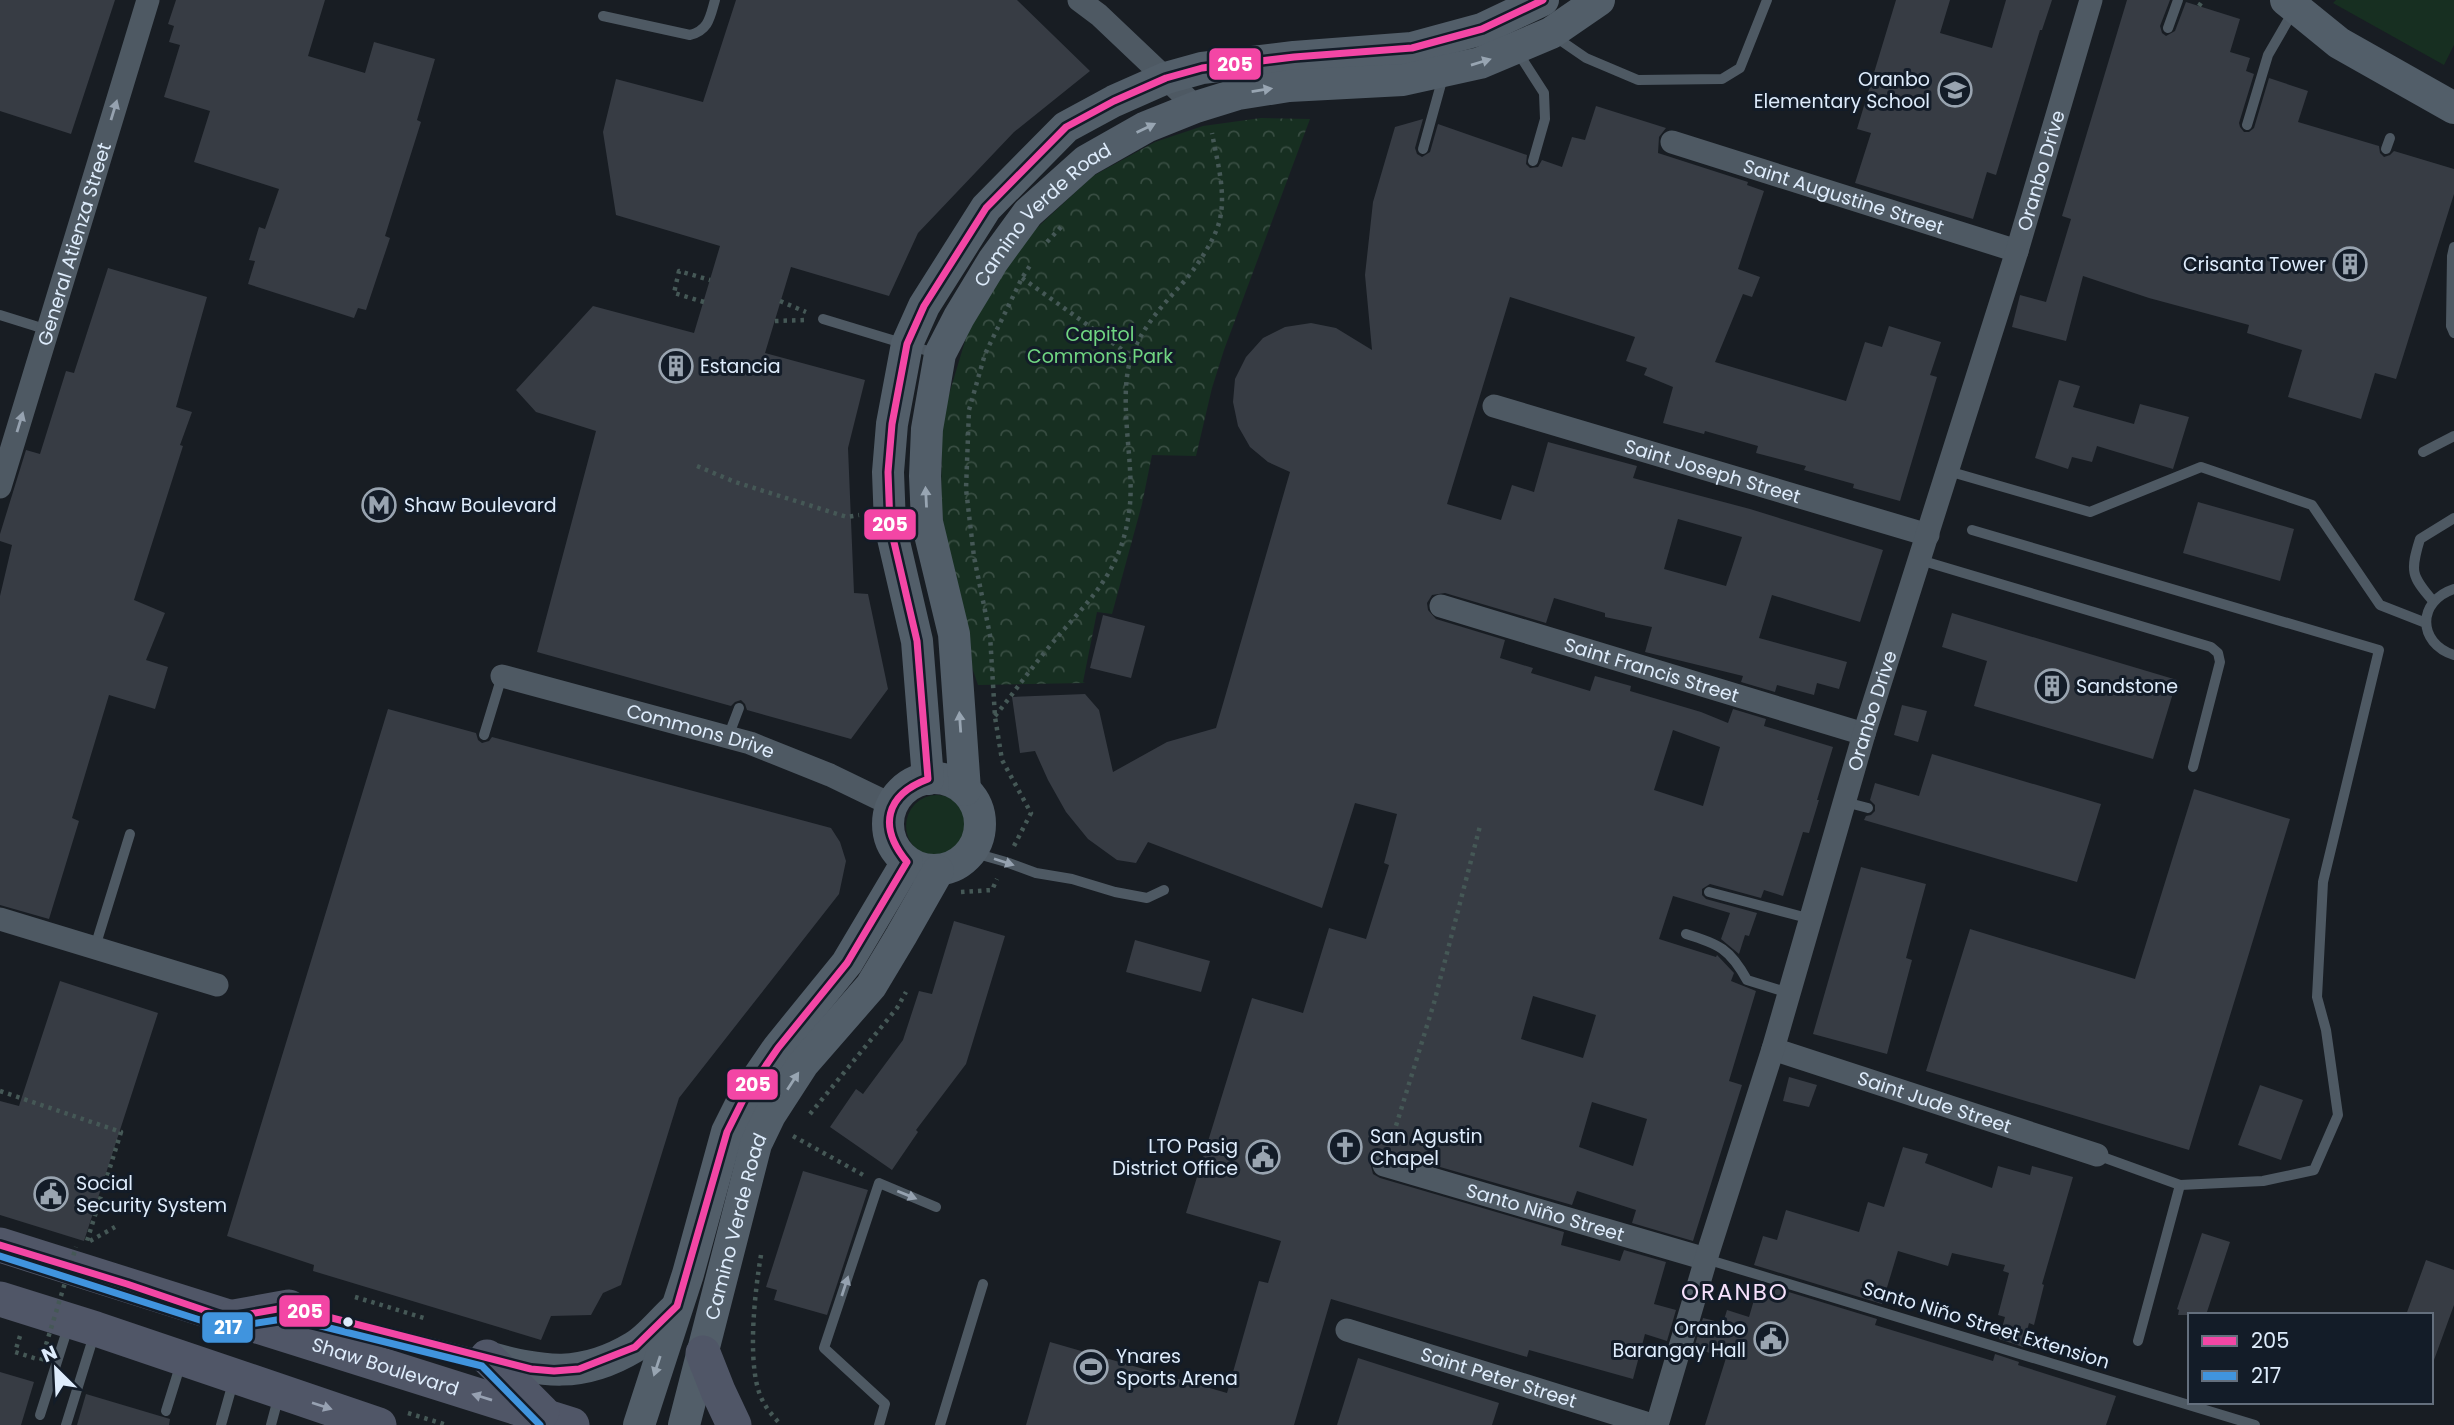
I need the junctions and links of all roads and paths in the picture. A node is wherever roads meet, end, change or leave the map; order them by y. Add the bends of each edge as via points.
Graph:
1 (148, 0) edge
2 (715, 0) edge
3 (1079, 0) edge
4 (1599, 0) edge
5 (1767, 0) edge
6 (2091, 0) edge
7 (2178, 0) edge
8 (2203, 0) edge
9 (2291, 4) edge
10 (2199, 6) dead end
11 (603, 16) dead end
12 (1541, 16) edge
13 (2168, 28) dead end
14 (1508, 35) junction
15 (1444, 71) junction
16 (1166, 78) junction
17 (2454, 108) edge
18 (1202, 125) junction
19 (2247, 125) dead end
20 (1672, 142) dead end
21 (1423, 149) dead end
22 (1533, 161) dead end
23 (1070, 218) dead end
24 (1044, 245) dead end
25 (2454, 247) edge
26 (2017, 251) junction
27 (1037, 256) dead end
28 (1022, 278) junction
29 (710, 280) dead end
30 (780, 301) dead end
31 (704, 302) dead end
32 (0, 315) edge
33 (823, 319) junction
34 (775, 321) dead end
35 (48, 330) junction
36 (2454, 333) edge
37 (907, 344) junction
38 (940, 354) junction
39 (1131, 356) junction
40 (1494, 406) dead end
41 (2454, 436) edge
42 (2423, 452) dead end
43 (697, 466) dead end
44 (1948, 471) junction
45 (0, 487) edge
46 (859, 515) dead end
47 (2454, 518) edge
48 (1972, 530) dead end
49 (1928, 535) junction
50 (1920, 560) junction
51 (2454, 589) edge
52 (2433, 601) junction
53 (1441, 606) dead end
54 (2426, 623) junction
55 (2454, 655) edge
56 (502, 676) joint
57 (738, 708) dead end
58 (1864, 734) junction
59 (484, 735) dead end
60 (729, 737) junction
61 (2193, 767) dead end
62 (928, 779) junction
63 (965, 790) junction
64 (1845, 802) junction
65 (892, 805) junction
66 (1868, 808) dead end
67 (1480, 826) dead end
68 (130, 834) dead end
69 (971, 852) junction
70 (907, 862) junction
71 (938, 870) junction
72 (1164, 890) dead end
73 (1709, 892) dead end
74 (0, 919) edge
75 (1811, 919) junction
76 (1686, 934) dead end
77 (95, 947) junction
78 (217, 985) dead end
79 (1789, 993) junction
80 (1773, 1048) junction
81 (0, 1091) edge
82 (787, 1146) dead end
83 (2097, 1155) joint
84 (1384, 1165) joint
85 (879, 1184) junction
86 (2180, 1185) junction
87 (936, 1207) dead end
88 (115, 1227) dead end
89 (74, 1240) dead end
90 (86, 1244) junction
91 (0, 1245) edge
92 (763, 1245) dead end
93 (76, 1247) dead end
94 (1706, 1259) junction
95 (983, 1284) dead end
96 (355, 1297) dead end
97 (0, 1299) edge
98 (289, 1307) joint
99 (677, 1307) junction
100 (227, 1318) junction
101 (433, 1321) dead end
102 (83, 1325) junction
103 (1347, 1330) dead end
104 (2138, 1341) dead end
105 (15, 1352) dead end
106 (703, 1353) junction
107 (487, 1357) junction
108 (182, 1359) junction
109 (235, 1377) junction
110 (280, 1392) junction
111 (166, 1411) dead end
112 (40, 1415) dead end
113 (559, 1421) edge
114 (367, 1423) edge
115 (65, 1425) edge
116 (220, 1425) edge
117 (271, 1425) edge
118 (639, 1425) edge
119 (684, 1425) edge
120 (734, 1425) edge
121 (781, 1425) edge
122 (879, 1425) edge
123 (940, 1425) edge
124 (1655, 1425) edge
125 (2255, 1425) edge

35 -> 1 street, General Atienza Street
2 - 11 lane via 708,25 690,35
3 - 16 street
4 - 12 street, Camino Verde Road
5 - 12 lane via 1740,68 1722,79 1639,80 1586,58
6 - 26 street, Oranbo Drive
7 - 13 lane
8 - 10 path
9 - 17 street via 2339,43
9 - 19 lane via 2268,55
12 - 14 street, Camino Verde Road
15 -> 14 street, Camino Verde Road via 1480,63
14 - 16 street, Camino Verde Road via 1482,29 1412,48 1202,68
14 - 22 lane via 1544,93 1545,119
18 -> 15 street, Camino Verde Road via 1238,94 1289,86 1403,80
15 - 21 lane
16 - 18 street
16 - 37 street, Camino Verde Road via 1066,127 986,208 924,306
38 -> 18 street, Camino Verde Road via 993,261 1028,213 1086,161 1146,127
18 - 39 path via 1221,187 1219,223 1193,272 1148,323
20 - 26 street, Saint Augustine Street
23 - 24 path
25 - 36 lane
26 - 44 street, Oranbo Drive
27 - 28 path
28 - 39 path
28 - 39 path via 985,354 969,410 966,489 990,635 995,717 1116,562 1130,502 1125,383
29 - 31 path via 679,271 674,293
30 - 33 path
32 - 35 lane
33 - 34 path
33 - 37 lane
45 -> 35 street, General Atienza Street
37 - 38 lane
37 - 62 street, Camino Verde Road via 892,424 890,525 916,641
63 -> 38 street, Camino Verde Road via 954,634 927,522 927,429
40 - 49 street, Saint Joseph Street
41 - 42 lane
43 - 46 path via 847,517
44 - 49 street, Oranbo Drive
44 - 54 lane via 2090,512 2201,467 2312,505 2381,606
47 - 52 lane via 2420,539 2412,564 2416,580
48 - 86 lane via 2379,650 2323,882 2317,997 2338,1115 2314,1170 2263,1181
49 - 50 street, Oranbo Drive
50 - 58 street, Oranbo Drive
50 - 61 lane via 2218,653 2221,662
51 - 52 lane
52 - 54 lane
53 - 58 street, Saint Francis Street
54 - 55 lane via 2434,644
56 - 59 lane
56 - 60 street, Commons Drive
57 - 60 lane
58 - 64 street, Oranbo Drive
60 - 65 street, Commons Drive via 830,775
62 - 63 street via 954,783
62 - 65 street via 906,787
63 - 69 street via 979,813 978,840
64 - 66 lane
64 - 75 street, Oranbo Drive
65 - 70 street via 889,836
67 - 84 path via 1434,1003
68 - 77 lane
69 - 71 street via 962,861
69 -> 72 lane via 1115,892 1147,898
70 - 71 street
70 - 99 street, Camino Verde Road via 847,963 745,1096 727,1132
106 -> 71 street, Camino Verde Road via 756,1144 770,1115 803,1065 870,986
73 - 75 lane
74 - 77 street
75 - 79 street, Oranbo Drive
76 - 79 lane via 1735,957 1747,980
77 - 78 street
79 - 80 street, Oranbo Drive
80 - 83 street, Saint Jude Street
80 - 94 street, Oranbo Drive
81 - 90 path via 121,1132
82 - 85 path via 792,1135
83 - 86 lane
84 - 94 street, Santo Niño Street
85 -> 87 lane
122 -> 85 lane via 885,1404 824,1348
86 - 104 lane
88 - 90 path
89 - 90 path
91 - 100 main road, Shaw Boulevard
92 - 121 path via 752,1330 757,1383 762,1402
93 - 105 path, bridge via 41,1361
94 - 124 street, Oranbo Drive
94 - 125 lane, Santo Niño Street Extension
95 - 123 lane
96 - 101 path
97 - 102 main road
98 - 100 main road
98 - 107 lane
99 - 107 street via 635,1347 579,1369 554,1371
99 -> 118 street, Camino Verde Road
113 -> 100 main road, Shaw Boulevard
102 - 108 main road
102 - 112 lane
102 - 115 lane
103 - 124 street, Saint Peter Street
106 - 119 street, Camino Verde Road
106 - 120 main road
107 - 113 main road
108 - 109 main road
108 - 111 lane
109 - 110 main road
109 - 116 lane
110 -> 114 main road
110 - 117 lane

